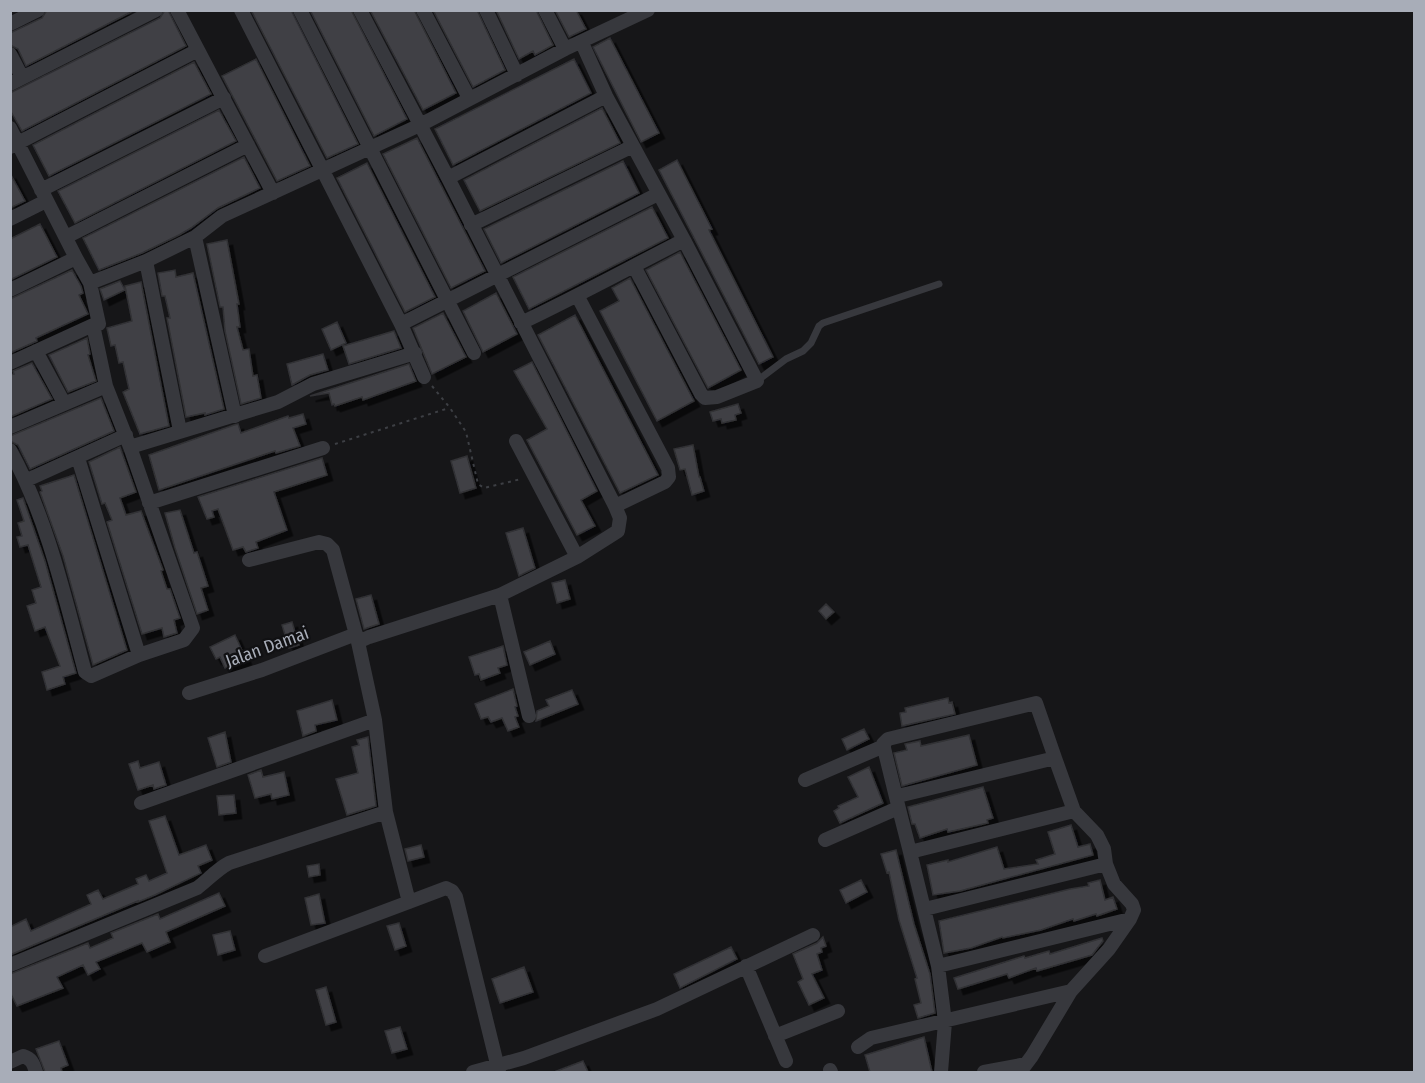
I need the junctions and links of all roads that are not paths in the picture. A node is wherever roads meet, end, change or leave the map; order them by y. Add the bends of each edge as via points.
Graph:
1 (38, 10) edge
2 (156, 10) edge
3 (241, 10) edge
4 (300, 10) edge
5 (360, 10) edge
6 (423, 10) edge
7 (486, 10) edge
8 (545, 10) edge
9 (648, 10) edge
10 (180, 12) edge
11 (10, 24) edge
12 (582, 43) junction
13 (198, 50) junction
14 (565, 50) junction
15 (10, 54) edge
16 (517, 75) junction
17 (16, 80) edge
18 (606, 96) junction
19 (224, 98) junction
20 (469, 98) junction
21 (420, 125) junction
22 (10, 128) edge
23 (14, 145) edge
24 (248, 145) junction
25 (633, 146) junction
26 (370, 149) junction
27 (324, 170) junction
28 (448, 178) junction
29 (273, 193) junction
30 (658, 194) junction
31 (44, 196) junction
32 (10, 219) edge
33 (471, 225) junction
34 (66, 237) junction
35 (195, 237) junction
36 (684, 240) junction
37 (76, 258) junction
38 (146, 261) junction
39 (634, 266) junction
40 (496, 274) junction
41 (90, 284) junction
42 (939, 284) dead end
43 (10, 290) edge
44 (578, 297) junction
45 (448, 300) junction
46 (521, 323) junction
47 (96, 324) junction
48 (402, 324) junction
49 (36, 351) junction
50 (415, 353) junction
51 (474, 353) dead end
52 (10, 363) edge
53 (424, 377) road end
54 (108, 380) junction
55 (757, 381) junction
56 (64, 403) junction
57 (235, 416) junction
58 (10, 427) edge
59 (180, 431) junction
60 (128, 441) junction
61 (516, 441) dead end
62 (323, 448) road end
63 (10, 450) edge
64 (78, 458) junction
65 (27, 480) junction
66 (149, 502) junction
67 (615, 506) junction
68 (577, 557) junction
69 (249, 560) dead end
70 (500, 594) junction
71 (357, 638) junction
72 (139, 655) junction
73 (189, 693) dead end
74 (529, 716) dead end
75 (375, 720) junction
76 (884, 746) junction
77 (1055, 758) junction
78 (805, 780) dead end
79 (897, 802) junction
80 (141, 803) dead end
81 (1074, 811) junction
82 (386, 812) junction
83 (825, 840) dead end
84 (910, 852) junction
85 (1106, 864) junction
86 (409, 902) junction
87 (925, 909) junction
88 (1130, 919) junction
89 (813, 935) dead end
90 (265, 956) dead end
91 (10, 965) edge
92 (746, 966) junction
93 (938, 966) junction
94 (1071, 992) junction
95 (838, 1011) dead end
96 (945, 1022) junction
97 (776, 1036) junction
98 (858, 1047) dead end
99 (786, 1061) dead end
100 (10, 1062) edge
101 (498, 1068) edge
102 (1023, 1068) edge
103 (36, 1072) edge
104 (473, 1072) edge
105 (941, 1072) edge
106 (984, 1072) edge

1 - 11 street
2 - 17 street
3 - 27 street
4 - 26 street
5 - 21 street
6 - 20 street
7 - 16 street
8 - 14 street
9 - 12 street
10 - 13 street
12 - 14 street
12 - 18 street
13 - 19 street
13 - 23 street
14 - 16 street
15 - 17 street
16 - 20 street
18 - 25 street
18 - 28 street
19 - 24 street
19 - 31 street
20 - 21 street
21 - 26 street
21 - 28 street
22 - 23 street
23 - 31 street
24 - 29 street
24 - 34 street
25 - 30 street
25 - 33 street
26 - 27 street
26 - 45 street
27 - 29 street
27 - 48 street
28 - 33 street
29 - 35 street via 222,216
30 - 36 street
30 - 40 street
31 - 32 street
31 - 34 street
33 - 40 street
34 - 37 street
35 - 38 street
35 - 57 street
36 - 39 street
36 - 55 street
37 - 41 street
37 - 43 street
38 - 41 street
38 - 59 street
39 - 44 street
39 - 55 street via 705,398
40 - 45 street
40 - 46 street
41 - 47 street
42 - 55 lane via 823,323 803,351
44 - 46 street
44 - 67 street via 668,468 665,482
45 - 48 street
45 - 51 street
46 - 67 street
47 - 49 street
47 - 54 street
48 - 50 street
49 - 52 street
49 - 56 street
50 - 53 street
50 - 57 street via 313,384 278,402
54 - 56 street
54 - 60 street
56 - 58 street
57 - 59 street
59 - 60 street
60 - 64 street
60 - 66 street
61 - 68 street
62 - 66 street
63 - 65 street
64 - 65 street
64 - 72 street
65 - 72 street via 85,672 91,676
66 - 72 street via 193,628 184,640
67 - 68 street, Jalan Damai via 620,518 618,531
68 - 70 street, Jalan Damai
69 - 71 street via 319,542 327,544 333,550
70 - 71 street, Jalan Damai
70 - 74 street
71 - 73 street, Jalan Damai
71 - 75 street
75 - 80 street
75 - 82 street
76 - 77 street via 888,739 1036,703
76 - 78 street
76 - 79 street
77 - 79 street
77 - 81 street
79 - 83 street
79 - 84 street
81 - 84 street
81 - 85 street via 1097,835
82 - 86 street
82 - 91 street via 229,863 197,888
84 - 87 street
85 - 87 street
85 - 88 street via 1114,884 1132,904
86 - 90 street
86 - 101 street via 446,888 456,897
87 - 93 street
88 - 93 street
88 - 94 street via 1109,950
89 - 92 street
92 - 97 street
92 - 101 street via 657,1009
93 - 96 street
94 - 96 street
94 - 102 street
95 - 97 street
96 - 98 street via 871,1038
96 - 105 street
97 - 99 street
100 - 103 street via 22,1056 28,1058
101 - 104 street
102 - 106 street

